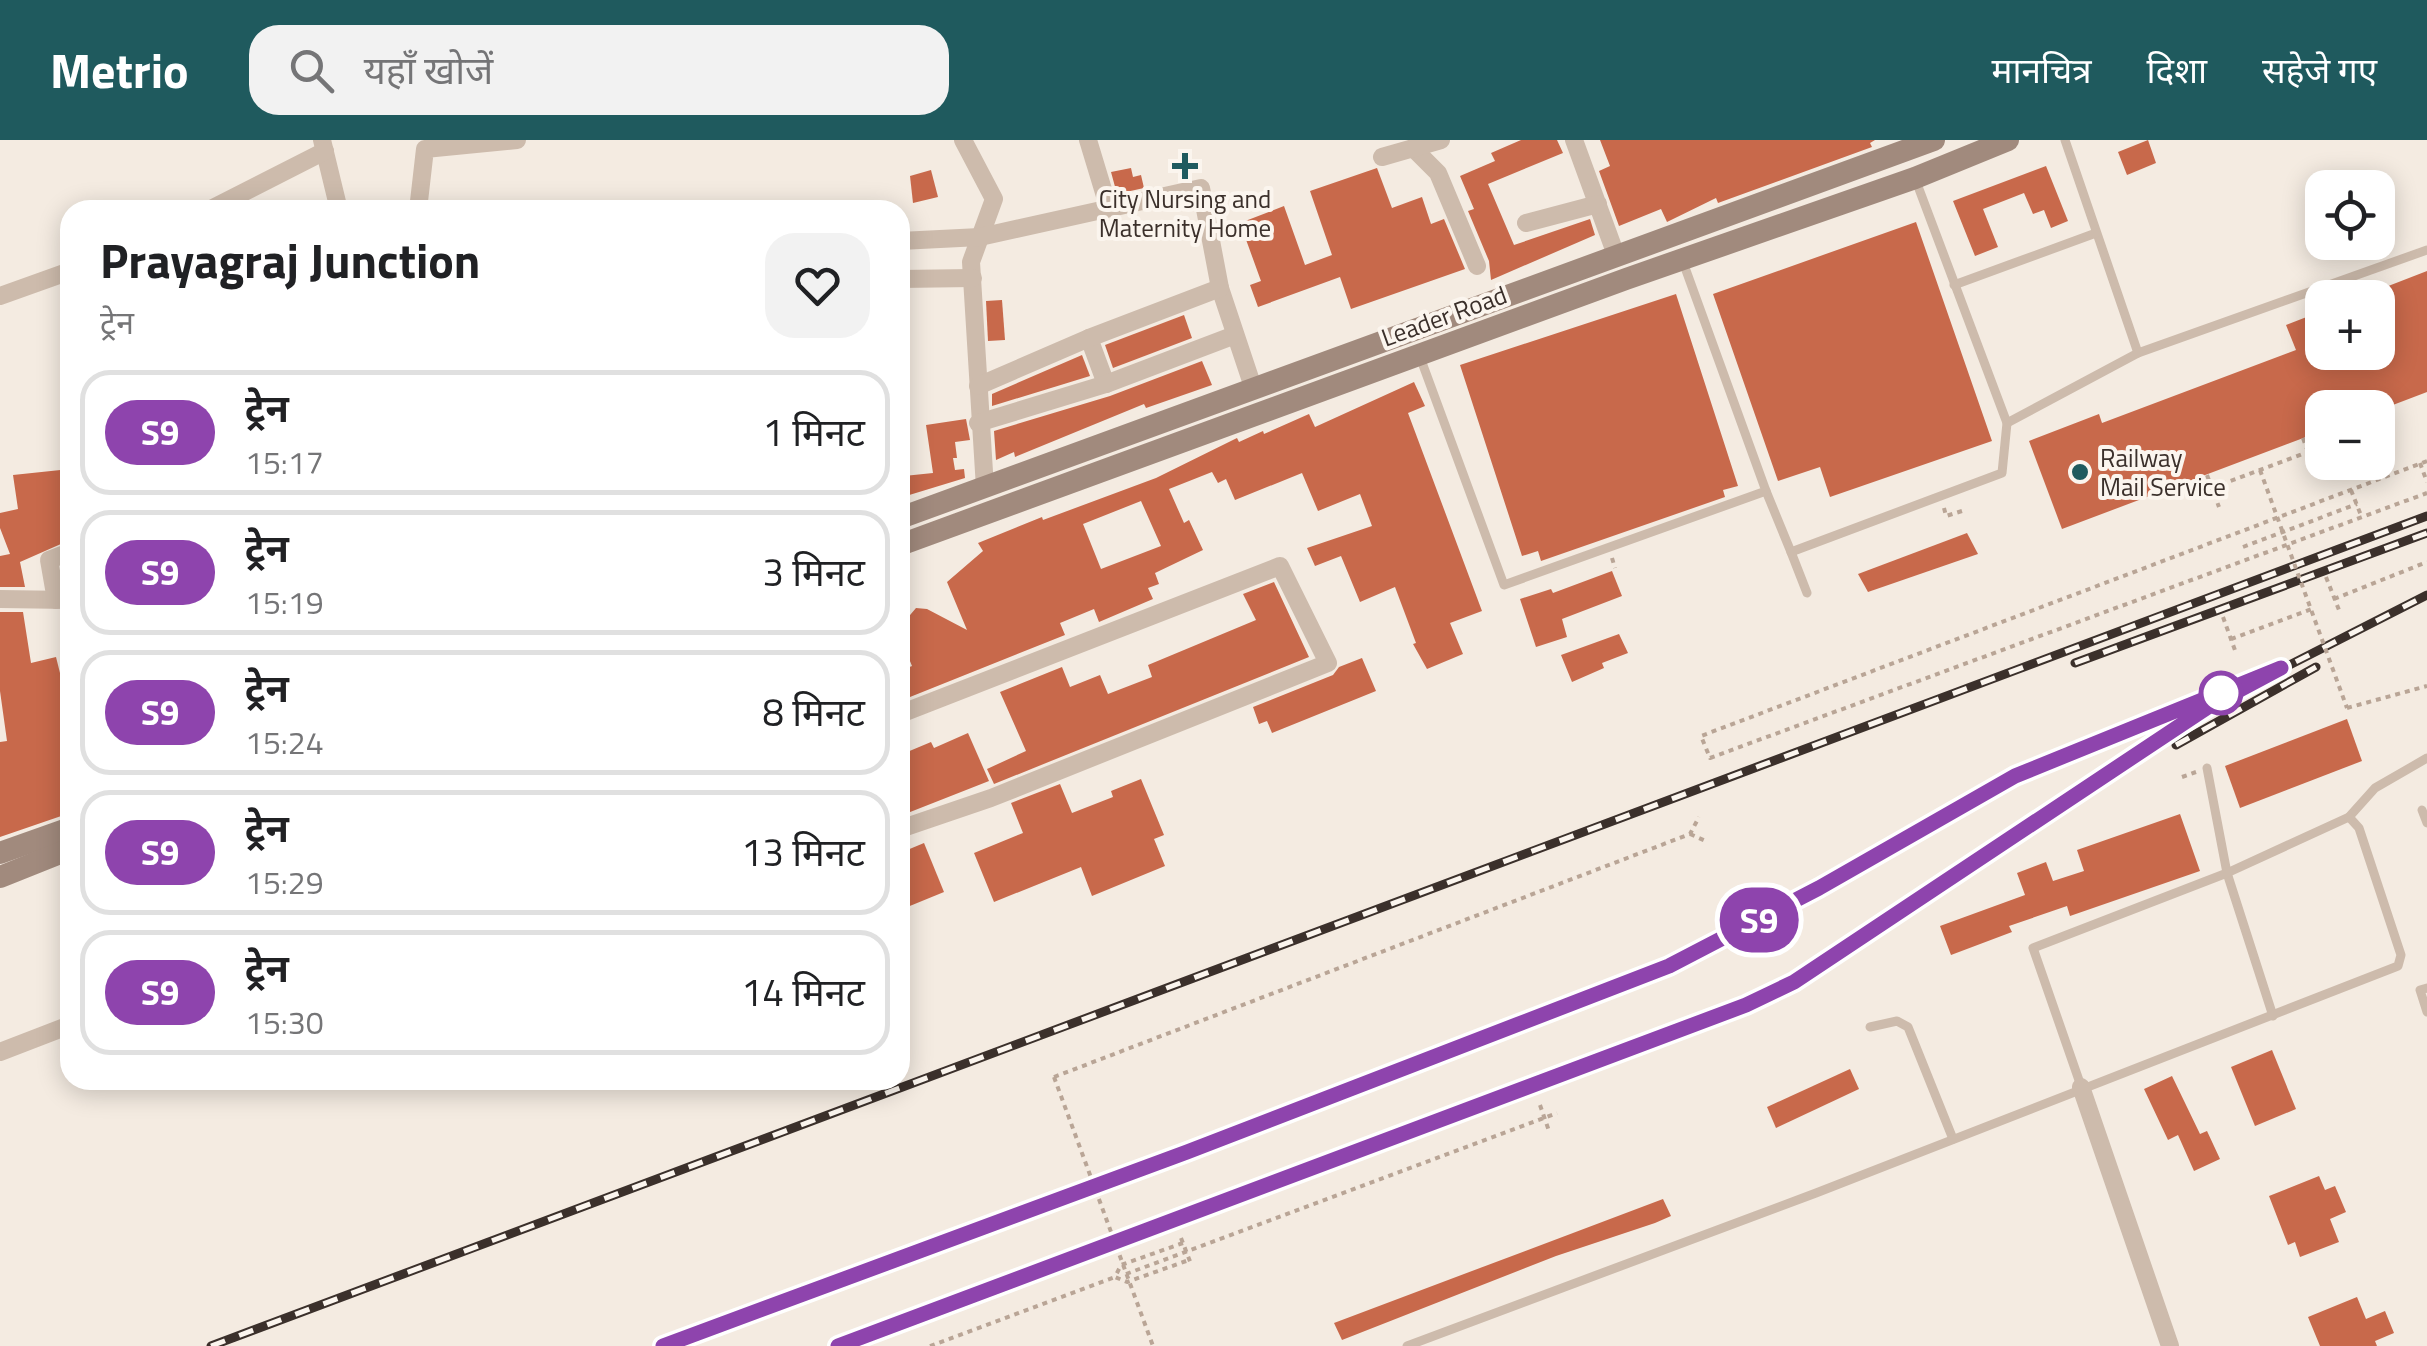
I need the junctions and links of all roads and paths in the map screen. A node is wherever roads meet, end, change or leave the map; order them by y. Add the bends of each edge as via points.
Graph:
1 (517, 140) edge
2 (962, 140) edge
3 (1088, 140) edge
4 (1440, 140) edge
5 (1574, 140) edge
6 (1934, 140) edge
7 (2008, 140) edge
8 (2064, 140) edge
9 (324, 146) edge
10 (1412, 148) junction
11 (1382, 156) dead end
12 (1915, 178) junction
13 (227, 200) edge
14 (337, 200) edge
15 (419, 200) edge
16 (1598, 204) junction
17 (1108, 206) junction
18 (1526, 224) dead end
19 (2096, 232) junction
20 (980, 238) junction
21 (910, 241) edge
22 (2427, 250) edge
23 (1616, 255) junction
24 (1682, 259) junction
25 (1477, 266) dead end
26 (60, 275) edge
27 (973, 278) junction
28 (910, 279) edge
29 (1954, 285) junction
30 (1220, 288) junction
31 (0, 296) edge
32 (1235, 335) junction
33 (1089, 338) junction
34 (2138, 352) junction
35 (1420, 354) junction
36 (1106, 384) junction
37 (978, 386) junction
38 (1252, 388) junction
39 (978, 423) junction
40 (2007, 423) junction
41 (2304, 438) dead end
42 (2305, 442) edge
43 (2305, 453) edge
44 (2427, 461) edge
45 (2420, 464) junction
46 (2260, 470) junction
47 (2426, 474) edge
48 (2207, 475) dead end
49 (2427, 482) edge
50 (984, 488) junction
51 (2212, 488) junction
52 (1766, 490) junction
53 (2351, 490) junction
54 (2427, 494) edge
55 (2357, 504) junction
56 (2219, 507) dead end
57 (910, 514) edge
58 (2362, 518) junction
59 (2285, 531) junction
60 (910, 541) edge
61 (2243, 547) dead end
62 (1790, 552) junction
63 (60, 556) edge
64 (2427, 562) edge
65 (2326, 577) dead end
66 (60, 591) edge
67 (1807, 593) dead end
68 (2334, 599) junction
69 (0, 600) edge
70 (60, 600) edge
71 (2312, 609) junction
72 (2338, 610) dead end
73 (2222, 616) dead end
74 (2231, 639) junction
75 (2236, 653) dead end
76 (2427, 686) edge
77 (910, 710) edge
78 (2427, 758) edge
79 (2207, 768) dead end
80 (2422, 810) dead end
81 (1699, 817) dead end
82 (2349, 817) junction
83 (2427, 824) edge
84 (910, 826) edge
85 (60, 832) edge
86 (1690, 834) junction
87 (1708, 842) dead end
88 (0, 853) edge
89 (60, 853) edge
90 (2227, 873) junction
91 (0, 877) edge
92 (2427, 988) edge
93 (2427, 1012) edge
94 (2273, 1016) junction
95 (1870, 1026) dead end
96 (60, 1029) edge
97 (0, 1052) edge
98 (2082, 1087) junction
99 (1540, 1104) dead end
100 (1556, 1113) dead end
101 (1544, 1118) junction
102 (1549, 1131) dead end
103 (1953, 1140) junction
104 (1186, 1252) junction
105 (1126, 1274) junction
106 (1115, 1278) junction
107 (930, 1346) edge
108 (1153, 1346) edge
109 (1407, 1346) edge
110 (2170, 1346) edge

1 - 15 street via 426,149
2 - 20 street via 994,198
3 - 17 street
4 - 10 street
5 - 16 street
6 - 23 main road, Leader Road
7 - 12 main road, Leader Road
8 - 19 lane
9 - 13 street
9 - 14 street
10 - 11 street
10 - 25 street via 1438,173
12 - 24 main road, Leader Road
12 - 29 lane
16 - 18 street
16 - 23 street
17 - 20 street
17 - 30 street via 1135,206 1202,188
19 - 29 lane
19 - 34 lane
20 - 21 street
20 - 27 street
22 - 34 lane
23 - 38 main road, Leader Road
24 - 35 main road, Leader Road
24 - 52 lane
26 - 31 street
27 - 28 street
27 - 37 street
29 - 40 lane
30 - 32 street
30 - 33 street
32 - 36 street
32 - 38 street
33 - 36 street
33 - 37 street
34 - 40 lane
35 - 52 lane via 1504,585
35 - 60 main road, Leader Road
36 - 39 street
37 - 39 street
38 - 50 main road, Leader Road
39 - 50 street
40 - 62 lane via 2002,472
41 - 42 path
43 - 46 path
44 - 45 path
45 - 47 path
45 - 53 path
46 - 51 path
46 - 59 path, bridge
47 - 49 path
48 - 51 path
50 - 57 main road, Leader Road
51 - 56 path
52 - 62 lane
53 - 55 path
53 - 58 path via 1702,736 1710,758
54 - 58 path
55 - 58 path
55 - 59 path
59 - 61 path
59 - 71 path, bridge
62 - 67 lane
63 - 66 street via 49,560
64 - 68 path
65 - 68 path
68 - 72 path
69 - 70 street
71 - 74 path
71 - 76 path, bridge via 2347,708
73 - 74 path
74 - 75 path
77 - 84 street via 1280,566 1328,663
78 - 82 lane via 2376,788
79 - 90 lane
80 - 83 lane
81 - 86 path
82 - 90 lane
82 - 94 lane via 2359,828 2400,962
85 - 88 main road
86 - 87 path
86 - 105 path, bridge via 1054,1077
89 - 91 main road
90 - 94 lane
90 - 98 lane via 2033,948
92 - 93 lane via 2420,990
94 - 98 lane
95 - 103 lane via 1897,1022 1908,1028
96 - 97 street
98 - 103 lane
98 - 110 street
99 - 101 path
100 - 101 path
101 - 102 path
101 - 104 path
103 - 109 lane
104 - 105 path
104 - 106 path via 1190,1262 1127,1282
104 - 106 path via 1182,1241 1121,1265
105 - 108 path, bridge
106 - 107 path

